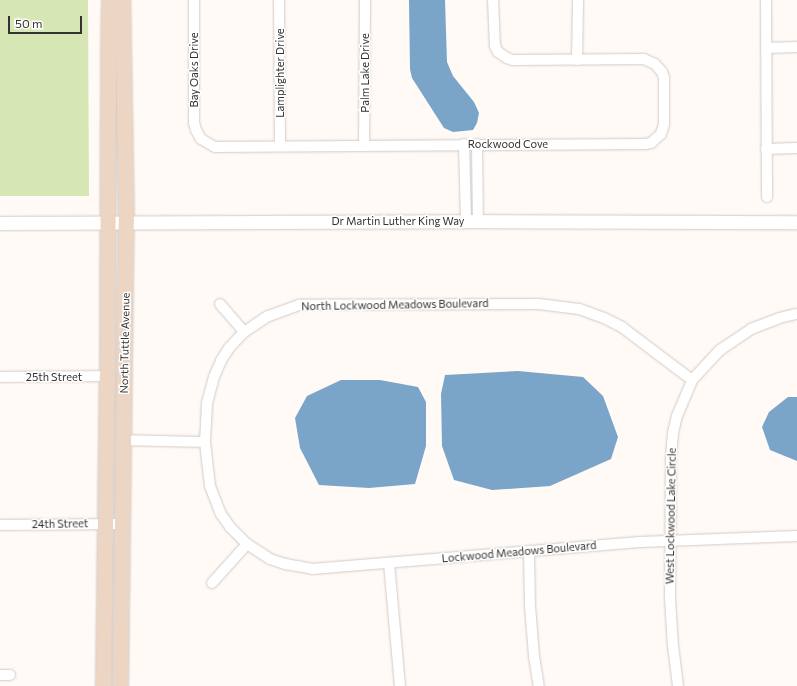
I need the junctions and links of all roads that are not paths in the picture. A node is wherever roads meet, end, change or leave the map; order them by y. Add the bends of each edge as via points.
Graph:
1 (109, 0) edge
2 (122, 0) edge
3 (194, 0) edge
4 (280, 0) edge
5 (365, 0) edge
6 (493, 0) edge
7 (578, 0) edge
8 (766, 0) edge
9 (797, 47) edge
10 (766, 48) junction
11 (577, 60) junction
12 (201, 139) joint
13 (464, 144) junction
14 (477, 144) junction
15 (280, 146) junction
16 (364, 146) junction
17 (797, 148) edge
18 (766, 149) junction
19 (767, 198) dead end
20 (472, 220) junction
21 (108, 221) junction
22 (126, 221) junction
23 (797, 222) edge
24 (0, 223) edge
25 (220, 304) dead end
26 (797, 314) edge
27 (244, 332) junction
28 (107, 376) junction
29 (0, 377) edge
30 (692, 380) junction
31 (123, 440) junction
32 (205, 442) junction
33 (105, 524) junction
34 (121, 524) junction
35 (0, 525) edge
36 (797, 536) edge
37 (670, 541) junction
38 (247, 544) junction
39 (529, 551) junction
40 (390, 564) junction
41 (212, 583) dead end
42 (103, 686) edge
43 (120, 686) edge
44 (400, 686) edge
45 (539, 686) edge
46 (678, 686) edge

1 - 21 main road, North Tuttle Avenue
2 - 22 main road, North Tuttle Avenue
3 - 12 street, Bay Oaks Drive via 194,123
4 - 15 street, Lamplighter Drive
5 - 16 street, Palm Lake Drive
6 - 11 street, Rockwood Cove via 495,46 501,55 513,60
7 - 11 street
8 - 10 street
9 - 10 street
10 - 18 street
11 - 14 street, Rockwood Cove via 644,60 658,67 664,78 664,124 657,139 645,144
12 - 15 street, Rockwood Cove via 216,147
13 - 14 street, Rockwood Cove
13 - 16 street, Rockwood Cove
13 - 20 street
14 - 20 street
15 - 16 street, Rockwood Cove
17 - 18 street
18 - 19 street
20 - 22 street, Dr Martin Luther King Way
20 - 23 street, Dr Martin Luther King Way
21 - 22 street, Dr Martin Luther King Way
21 - 24 street, Dr Martin Luther King Way
21 - 28 main road, North Tuttle Avenue
22 - 31 main road, North Tuttle Avenue
25 - 27 street
26 - 30 street, West Lockwood Lake Circle via 766,322 738,336 720,350
27 - 30 street, North Lockwood Meadows Boulevard via 268,316 308,304 555,304 591,312 622,327
27 - 32 street, North Lockwood Meadows Boulevard via 229,348 214,377 207,404
28 - 29 street, 25th Street
28 - 33 main road, North Tuttle Avenue
30 - 37 street, West Lockwood Lake Circle via 673,433
31 - 32 street
31 - 34 main road, North Tuttle Avenue
32 - 38 street, North Lockwood Meadows Boulevard via 207,473 214,500 230,527
33 - 34 street, 24th Street
33 - 35 street, 24th Street
33 - 42 main road, North Tuttle Avenue
34 - 43 main road, North Tuttle Avenue
36 - 37 street, Lockwood Meadows Boulevard
37 - 39 street, Lockwood Meadows Boulevard
37 - 46 street, West Lockwood Lake Circle via 670,598
38 - 40 street, Lockwood Meadows Boulevard via 270,559 302,568
38 - 41 street
39 - 40 street, Lockwood Meadows Boulevard
39 - 45 street via 530,606
40 - 44 street

